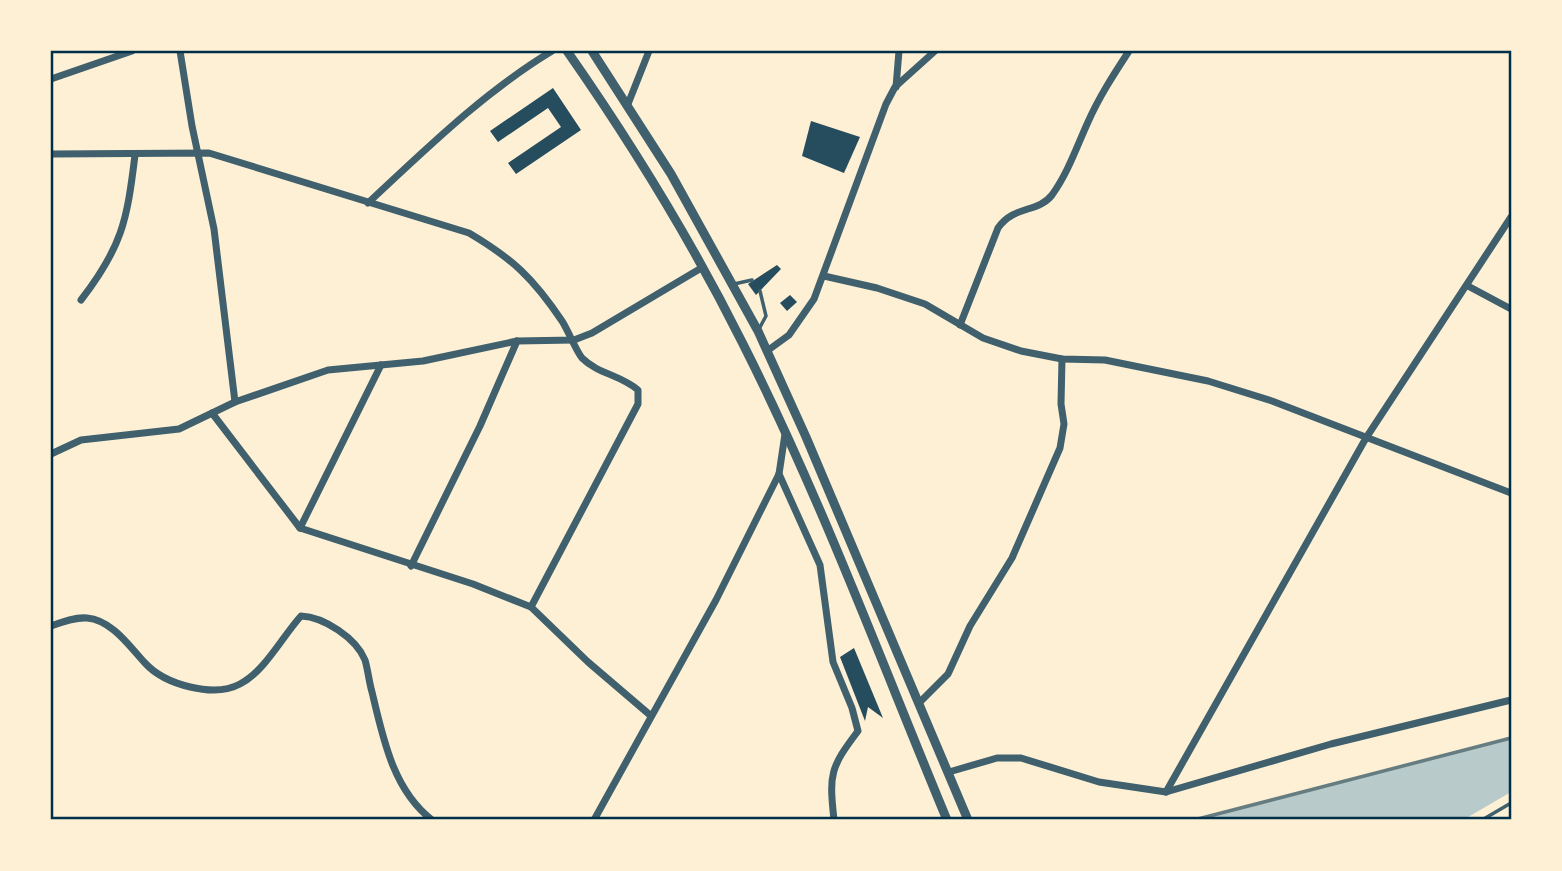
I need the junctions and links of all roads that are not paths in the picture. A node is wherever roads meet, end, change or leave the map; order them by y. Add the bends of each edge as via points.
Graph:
1 (132, 51) edge
2 (180, 51) edge
3 (552, 51) edge
4 (567, 51) edge
5 (592, 51) edge
6 (649, 51) edge
7 (899, 51) edge
8 (935, 51) edge
9 (1129, 51) edge
10 (51, 79) edge
11 (895, 87) junction
12 (628, 104) junction
13 (200, 152) junction
14 (51, 154) edge
15 (135, 155) junction
16 (368, 203) junction
17 (1511, 217) edge
18 (703, 267) junction
19 (824, 276) junction
20 (752, 280) dead end
21 (733, 284) junction
22 (1468, 286) junction
23 (761, 291) dead end
24 (81, 300) dead end
25 (1511, 309) edge
26 (960, 325) junction
27 (758, 331) junction
28 (574, 340) junction
29 (517, 341) junction
30 (767, 351) junction
31 (1062, 359) junction
32 (381, 365) junction
33 (235, 402) junction
34 (212, 413) junction
35 (785, 434) junction
36 (1366, 438) junction
37 (51, 454) edge
38 (779, 474) junction
39 (1511, 493) edge
40 (300, 528) junction
41 (411, 566) junction
42 (531, 607) junction
43 (51, 626) edge
44 (1511, 700) edge
45 (919, 703) junction
46 (650, 715) junction
47 (949, 772) junction
48 (1166, 792) junction
49 (1511, 803) edge
50 (432, 820) edge
51 (594, 820) edge
52 (834, 820) edge
53 (947, 820) edge
54 (968, 820) edge
55 (1482, 820) edge

1 - 10 street
2 - 13 street
3 - 16 street via 439,136
4 - 18 street via 612,115
5 - 12 street
6 - 12 street
7 - 11 street
8 - 11 street
9 - 26 street via 1104,89 1051,196 1016,211 998,228
11 - 19 street
12 - 21 street
13 - 15 street
13 - 16 street
13 - 33 street
14 - 15 street
15 - 24 street via 121,238
16 - 28 street via 469,233 506,255 530,277
17 - 22 street
18 - 28 street
18 - 35 street
19 - 26 street via 925,304
19 - 30 street via 802,319
20 - 21 lane
21 - 27 street
22 - 25 street
22 - 36 street
23 - 27 lane via 766,316
26 - 31 street via 995,342
27 - 30 street
28 - 29 street
28 - 42 street via 580,356 638,390 638,404
29 - 32 street
29 - 41 street
30 - 45 street
31 - 36 street via 1105,360 1208,381
31 - 45 street via 1065,424 1060,448 1012,558 970,625 948,674
32 - 33 street via 328,370
32 - 40 street
33 - 34 street
34 - 37 street via 179,429 81,440
34 - 40 street
35 - 38 street
35 - 53 street
36 - 39 street
36 - 48 street
38 - 46 street via 716,600
38 - 52 street via 820,565 833,662 858,731 833,765
40 - 41 street
41 - 42 street
42 - 46 street
43 - 50 street via 88,618 99,622 168,678 195,688 224,690 242,683 260,666 301,616 326,623 364,659 398,780 416,808
44 - 48 street via 1331,744
45 - 47 street
46 - 51 street
47 - 48 street via 997,758 1021,758 1100,782
47 - 54 street
49 - 55 lane

